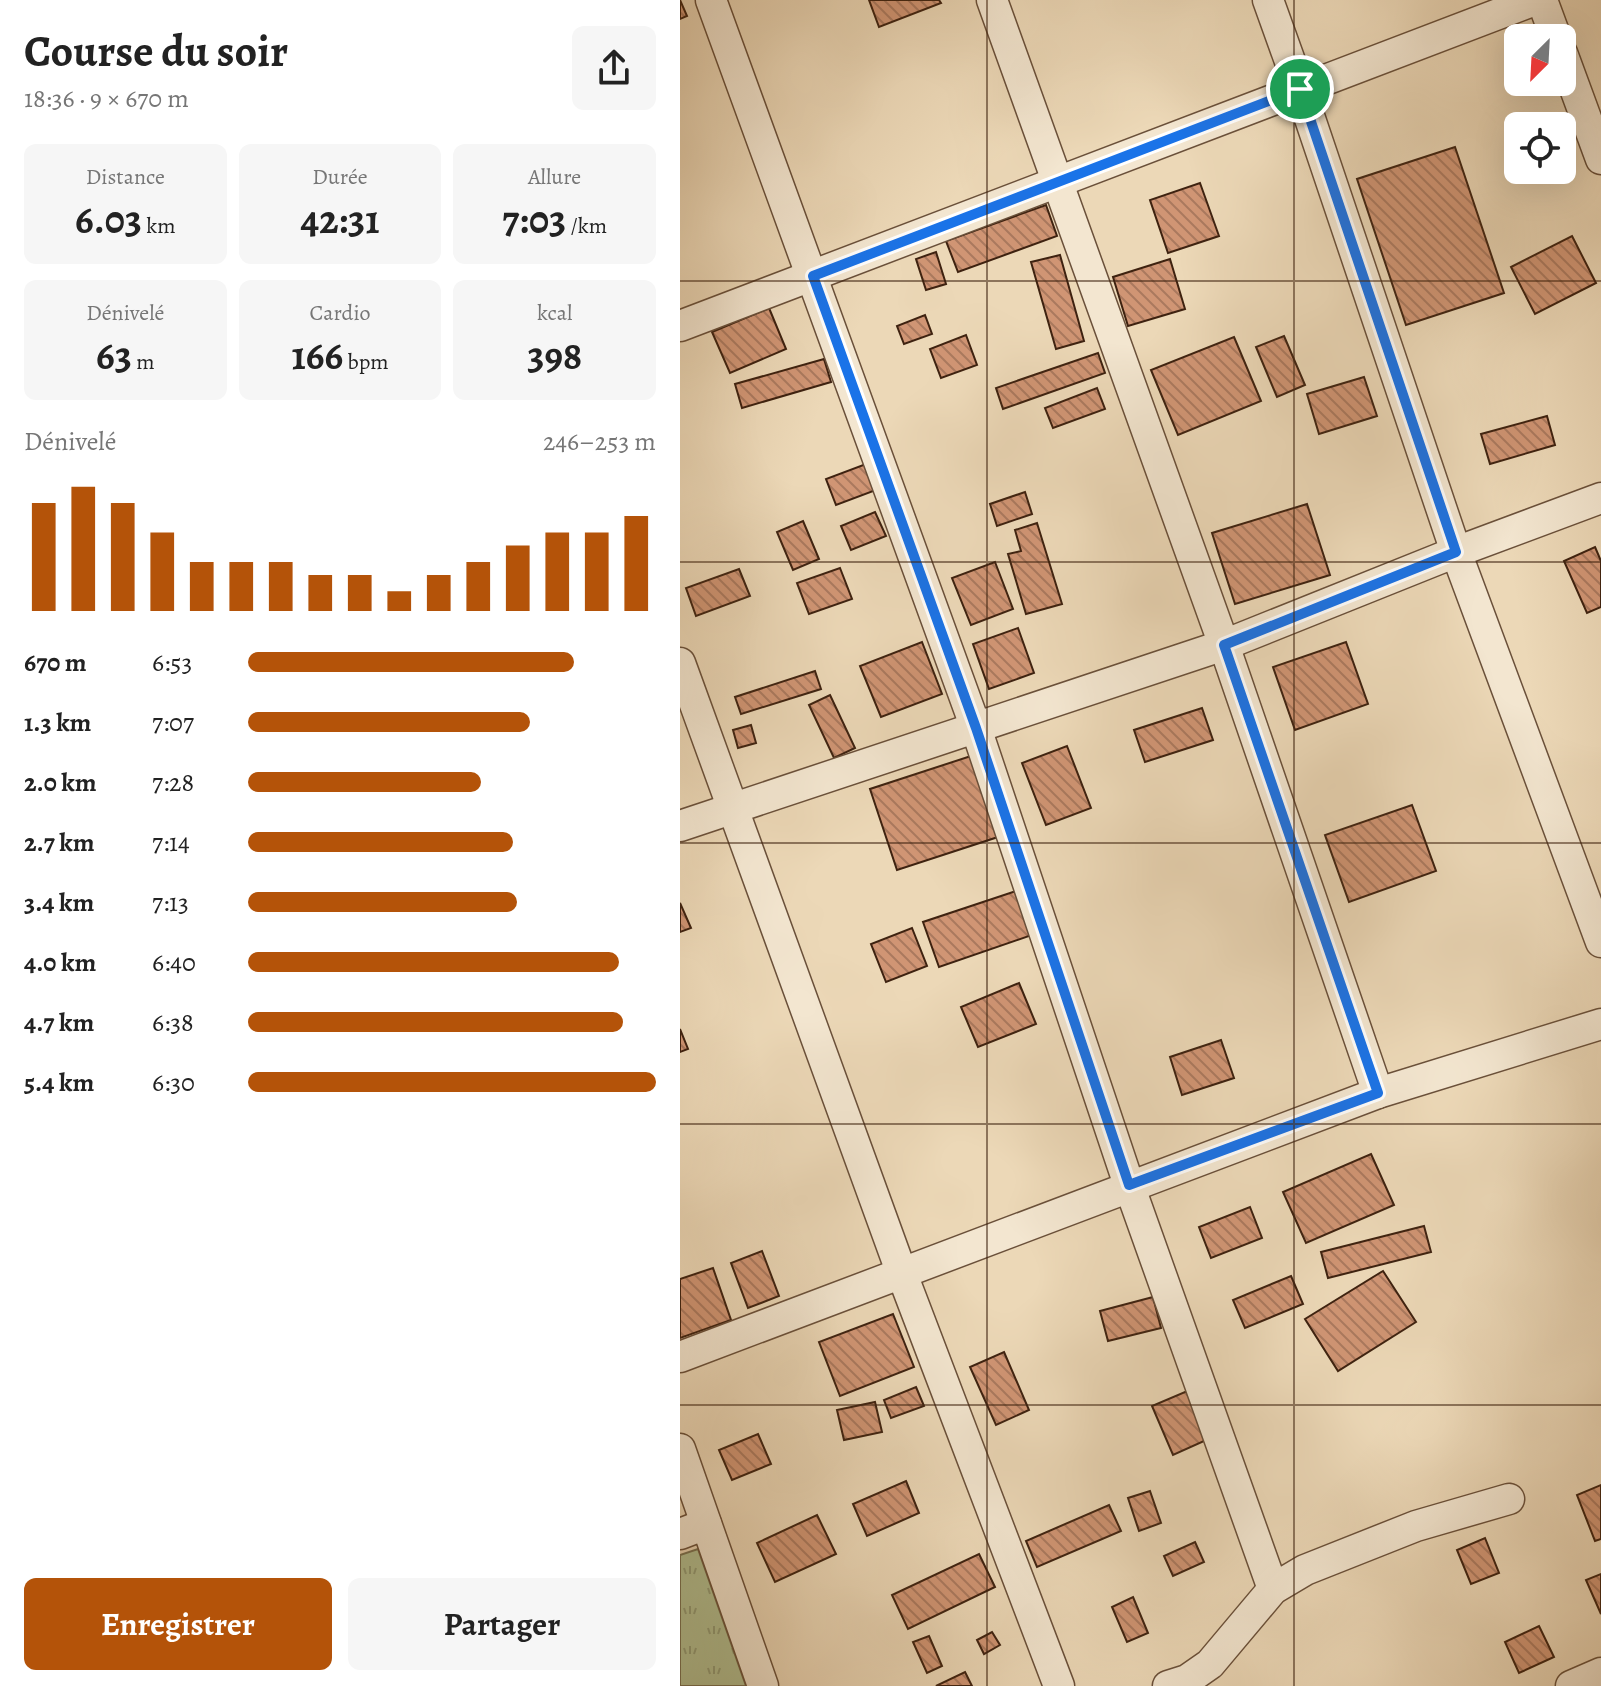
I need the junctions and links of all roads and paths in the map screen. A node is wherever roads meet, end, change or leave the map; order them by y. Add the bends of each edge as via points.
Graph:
1 (711, 0) edge
2 (992, 0) edge
3 (1268, 0) edge
4 (1535, 0) edge
5 (1542, 0) edge
6 (1551, 24) edge
7 (1300, 89) junction
8 (1576, 91) edge
9 (1601, 159) edge
10 (1058, 182) junction
11 (813, 276) junction
12 (680, 326) edge
13 (1601, 498) edge
14 (1456, 552) junction
15 (1224, 645) junction
16 (680, 663) edge
17 (976, 728) junction
18 (734, 808) junction
19 (680, 826) edge
20 (1601, 942) edge
21 (1601, 1024) edge
22 (1378, 1093) junction
23 (1129, 1185) junction
24 (902, 1274) junction
25 (680, 1357) edge
26 (680, 1449) edge
27 (1509, 1499) dead end
28 (693, 1529) edge
29 (1273, 1589) junction
30 (1601, 1673) edge
31 (763, 1686) edge
32 (1059, 1686) edge
33 (1168, 1686) edge
34 (1571, 1686) edge

1 - 11 street
2 - 10 street
3 - 7 street
4 - 7 street
5 - 6 street
7 - 10 street
7 - 14 street
8 - 9 street
10 - 11 street
10 - 15 street
11 - 12 street
11 - 17 street
13 - 14 street
14 - 15 street
14 - 20 street
15 - 17 street
15 - 22 street
16 - 18 street
17 - 18 street
17 - 23 street
18 - 19 street
18 - 24 street
21 - 22 street
22 - 23 street
23 - 24 street
23 - 29 street
24 - 25 street
24 - 32 street
26 - 28 street
27 - 29 street via 1416,1526 1325,1561
28 - 31 street
29 - 33 street via 1210,1664
30 - 34 street

